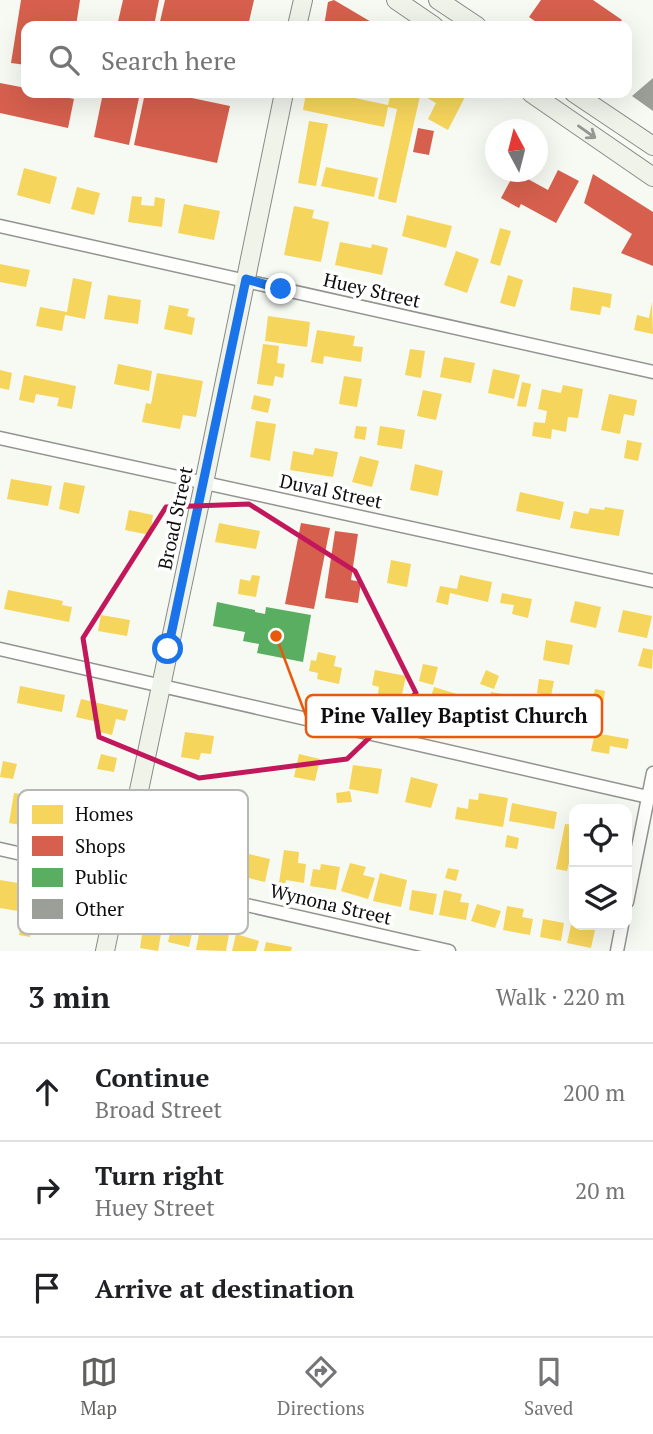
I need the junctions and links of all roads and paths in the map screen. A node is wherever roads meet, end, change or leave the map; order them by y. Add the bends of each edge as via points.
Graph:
1 (303, 0) edge
2 (396, 0) edge
3 (438, 0) edge
4 (298, 21) edge
5 (427, 21) edge
6 (470, 21) edge
7 (283, 98) edge
8 (538, 98) edge
9 (581, 98) edge
10 (653, 146) edge
11 (653, 177) edge
12 (0, 226) edge
13 (246, 279) junction
14 (653, 372) edge
15 (0, 438) edge
16 (204, 483) junction
17 (653, 581) edge
18 (0, 649) edge
19 (160, 685) junction
20 (653, 773) edge
21 (138, 790) edge
22 (648, 797) junction
23 (0, 849) edge
24 (18, 853) edge
25 (632, 877) edge
26 (248, 904) edge
27 (621, 930) edge
28 (449, 951) edge
29 (617, 951) edge

1 - 4 street
2 - 5 street
3 - 6 street
7 - 13 street, Broad Street
8 -> 11 street
9 - 10 street
12 - 13 street, Huey Street
13 - 14 street, Huey Street
13 - 16 street, Broad Street
15 - 16 street, Duval Street
16 - 17 street, Duval Street
16 - 19 street, Broad Street
18 - 19 street
19 - 21 street, Broad Street
19 - 22 street
20 - 22 street
22 - 25 street
23 - 24 street, Wynona Street
26 - 28 street, Wynona Street
27 - 29 street

